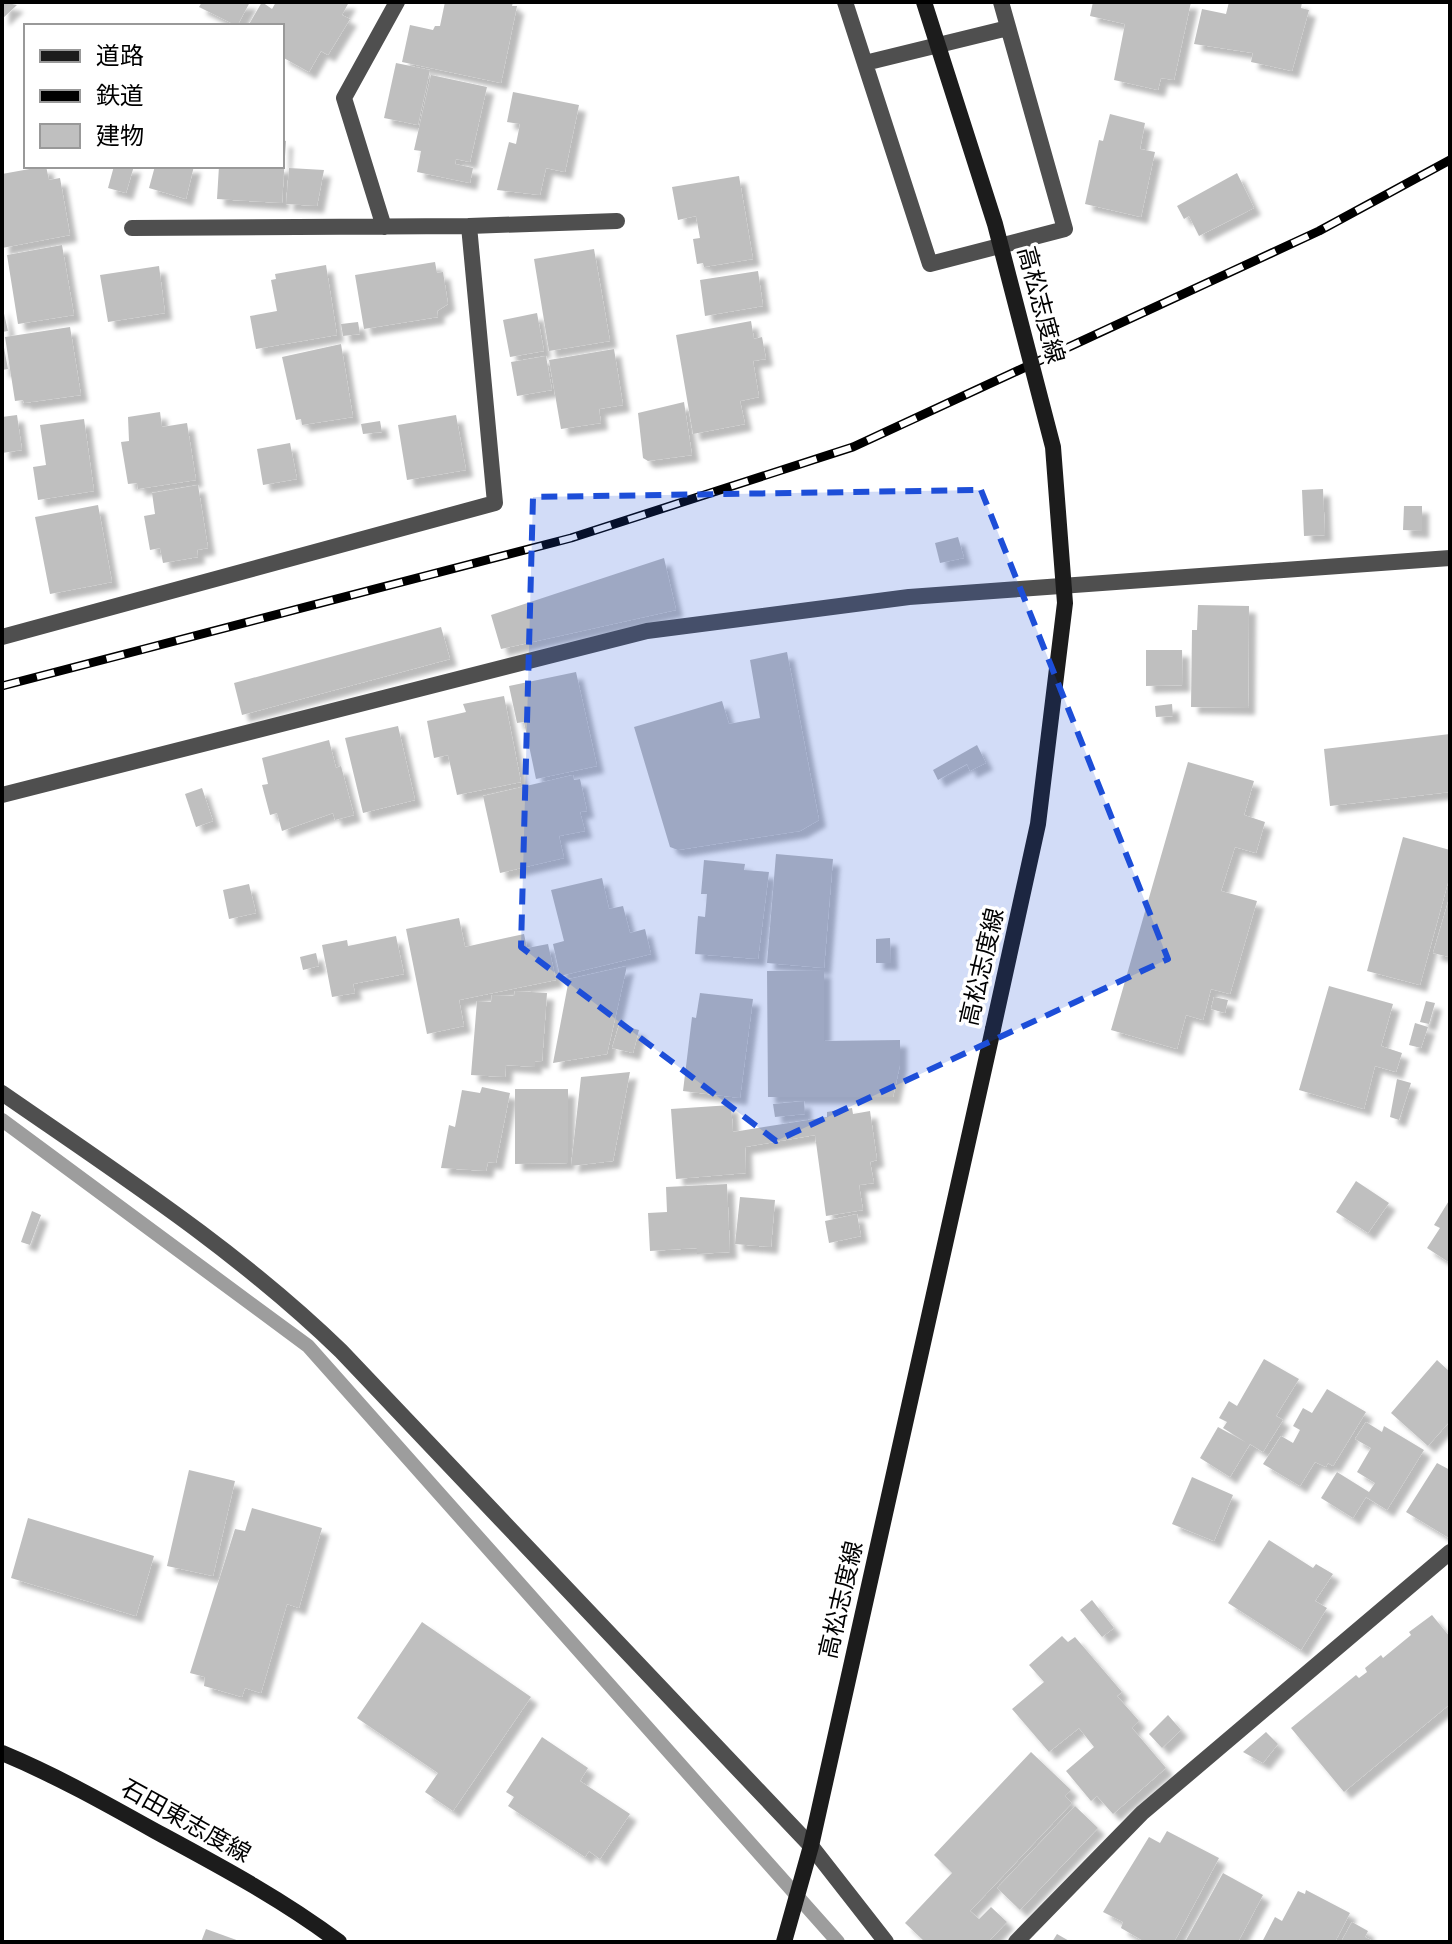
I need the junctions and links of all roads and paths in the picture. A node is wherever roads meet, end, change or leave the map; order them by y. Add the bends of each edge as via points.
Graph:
1 (397, 2) edge
2 (845, 2) edge
3 (924, 2) edge
4 (1001, 2) edge
5 (1008, 28) junction
6 (865, 63) junction
7 (617, 221) dead end
8 (469, 226) junction
9 (384, 227) junction
10 (132, 228) dead end
11 (1450, 558) edge
12 (2, 637) edge
13 (2, 795) edge
14 (2, 1093) edge
15 (1450, 1552) edge
16 (2, 1753) edge
17 (811, 1846) junction
18 (339, 1942) edge
19 (784, 1942) edge
20 (886, 1942) edge
21 (1016, 1942) edge

1 - 9 street via 344,98
2 - 6 street
3 - 17 main road, 高松志度線, bridge via 995,224 1053,447 1065,603 1038,824
4 - 5 street
5 - 6 street
5 - 6 street via 1065,229 930,264
7 - 8 street
8 - 9 street
8 - 12 street via 495,503
9 - 10 street
11 - 13 street via 909,597 647,631
14 - 17 street via 203,1232 282,1294
15 - 21 street via 1142,1813
16 - 18 main road, 石田東志度線 via 46,1771 178,1843 298,1911
17 - 19 main road, 高松志度線
17 - 20 street

